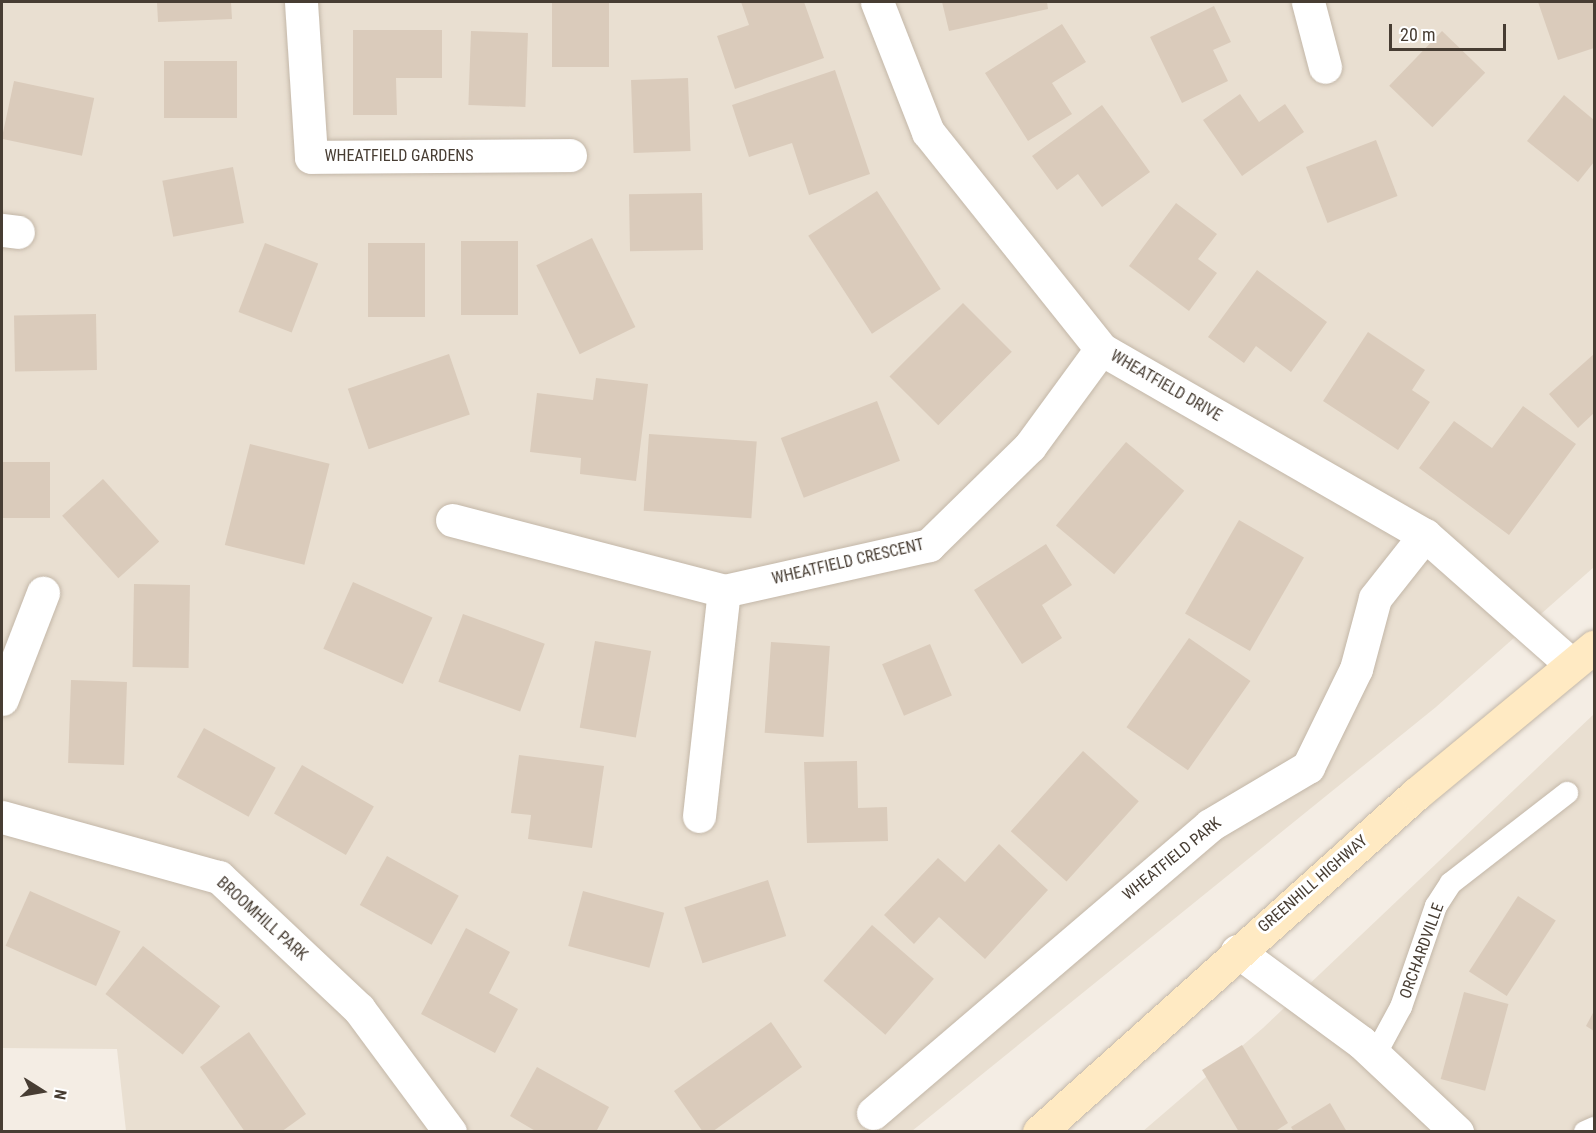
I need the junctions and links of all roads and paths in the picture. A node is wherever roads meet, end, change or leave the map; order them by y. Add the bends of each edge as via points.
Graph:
1 (301, 2) edge
2 (877, 2) edge
3 (1308, 2) edge
4 (1325, 68) dead end
5 (570, 155) dead end
6 (1101, 349) junction
7 (452, 520) dead end
8 (1425, 535) junction
9 (724, 591) junction
10 (43, 593) dead end
11 (1582, 655) edge
12 (2, 699) edge
13 (1567, 793) dead end
14 (699, 816) dead end
15 (2, 817) edge
16 (1237, 951) junction
17 (1375, 1055) junction
18 (873, 1113) dead end
19 (1594, 1128) edge
20 (450, 1131) edge
21 (1039, 1131) edge
22 (1457, 1131) edge
23 (1585, 1131) edge

1 - 5 street, WHEATFIELD GARDENS via 311,157
2 - 6 street, WHEATFIELD DRIVE via 928,132
3 - 4 street
6 - 8 street, WHEATFIELD DRIVE
6 - 9 street, WHEATFIELD CRESCENT via 1030,446 929,545
7 - 9 street, WHEATFIELD CRESCENT
8 - 11 street, WHEATFIELD DRIVE
8 - 18 street, WHEATFIELD PARK via 1375,598 1356,669 1308,767 1210,825
9 - 14 street
10 - 12 street
11 - 16 main road, GREENHILL HIGHWAY
13 - 17 lane, ORCHARDVILLE via 1451,883 1436,906 1401,1007
15 - 20 street, BROOMHILL PARK via 219,877 358,1009
16 - 17 street
16 - 21 main road, GREENHILL HIGHWAY
17 - 22 street
19 - 23 lane

